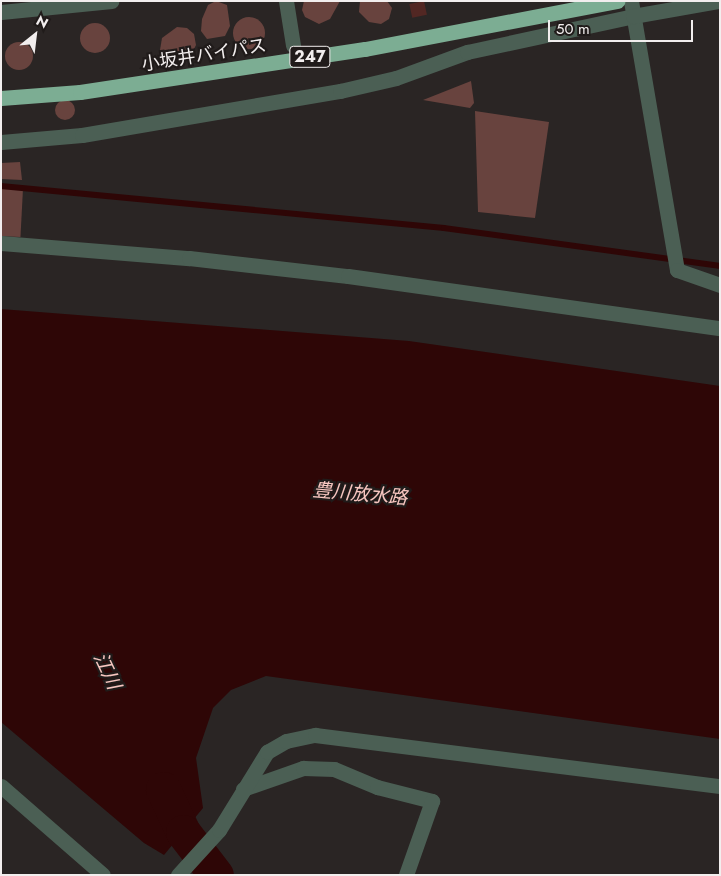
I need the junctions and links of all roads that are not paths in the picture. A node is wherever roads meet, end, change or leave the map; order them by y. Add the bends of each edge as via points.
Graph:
1 (111, 1) edge
2 (286, 1) edge
3 (617, 1) edge
4 (718, 1) edge
5 (632, 9) edge
6 (1, 12) edge
7 (293, 45) dead end
8 (1, 98) edge
9 (1, 142) edge
10 (1, 243) edge
11 (720, 285) edge
12 (720, 328) edge
13 (1, 786) edge
14 (720, 786) edge
15 (243, 789) junction
16 (103, 875) edge
17 (178, 875) edge
18 (406, 875) edge

1 - 6 street
2 - 7 street
3 - 8 highway, 小坂井バイパス / 247 via 365,49 80,92
4 - 5 street
5 - 9 street via 467,52 396,78 340,91 82,135
5 - 11 street via 677,270
10 - 12 street via 189,258 348,276
13 - 16 street
14 - 15 street via 316,735 286,741 267,752
15 - 17 street via 218,830
15 - 18 street via 303,768 334,768 377,787 432,801

